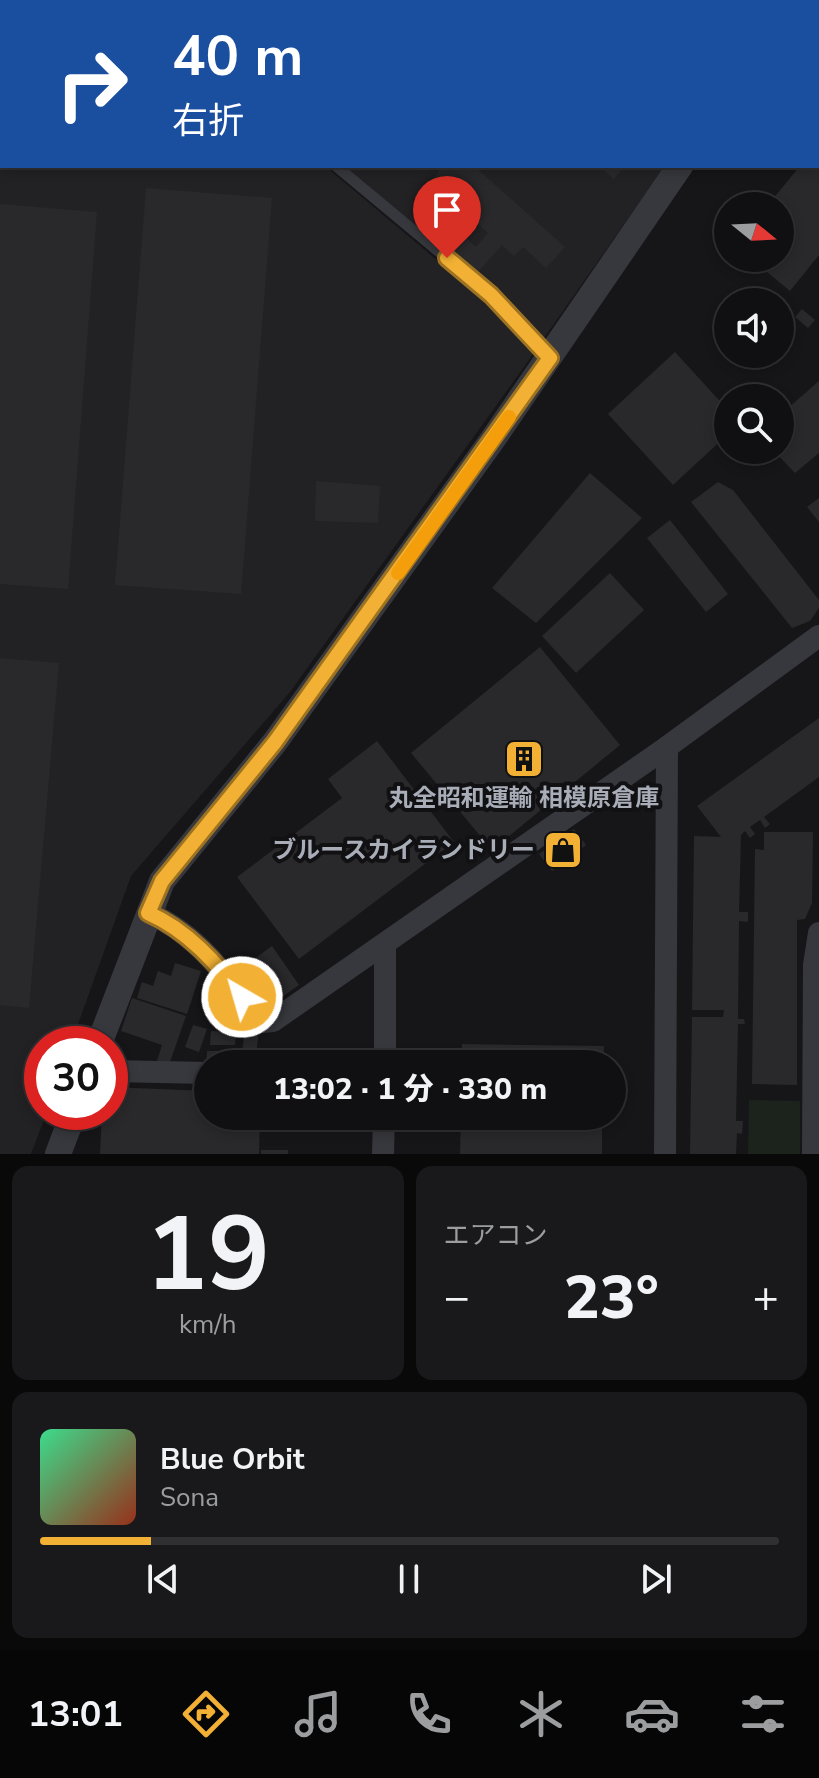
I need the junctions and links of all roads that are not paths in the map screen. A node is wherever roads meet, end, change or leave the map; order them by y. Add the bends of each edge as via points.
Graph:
1 (338, 168) edge
2 (679, 168) edge
3 (550, 358) junction
4 (819, 636) edge
5 (667, 747) junction
6 (148, 913) junction
7 (819, 933) edge
8 (385, 945) junction
9 (106, 1026) edge
10 (385, 1050) edge
11 (128, 1071) edge
12 (194, 1073) edge
13 (816, 1082) edge
14 (67, 1130) edge
15 (384, 1130) edge
16 (58, 1154) edge
17 (383, 1154) edge
18 (665, 1154) edge
19 (813, 1154) edge

1 - 3 lane via 491,295
2 - 3 street
3 - 6 street via 275,742 162,881
4 - 5 street
5 - 8 street
5 - 18 street
6 - 8 street via 204,951 256,1017 267,1023
6 - 9 street
7 - 13 street via 814,965
8 - 10 street
11 - 12 street
13 - 19 street
14 - 16 street
15 - 17 street

